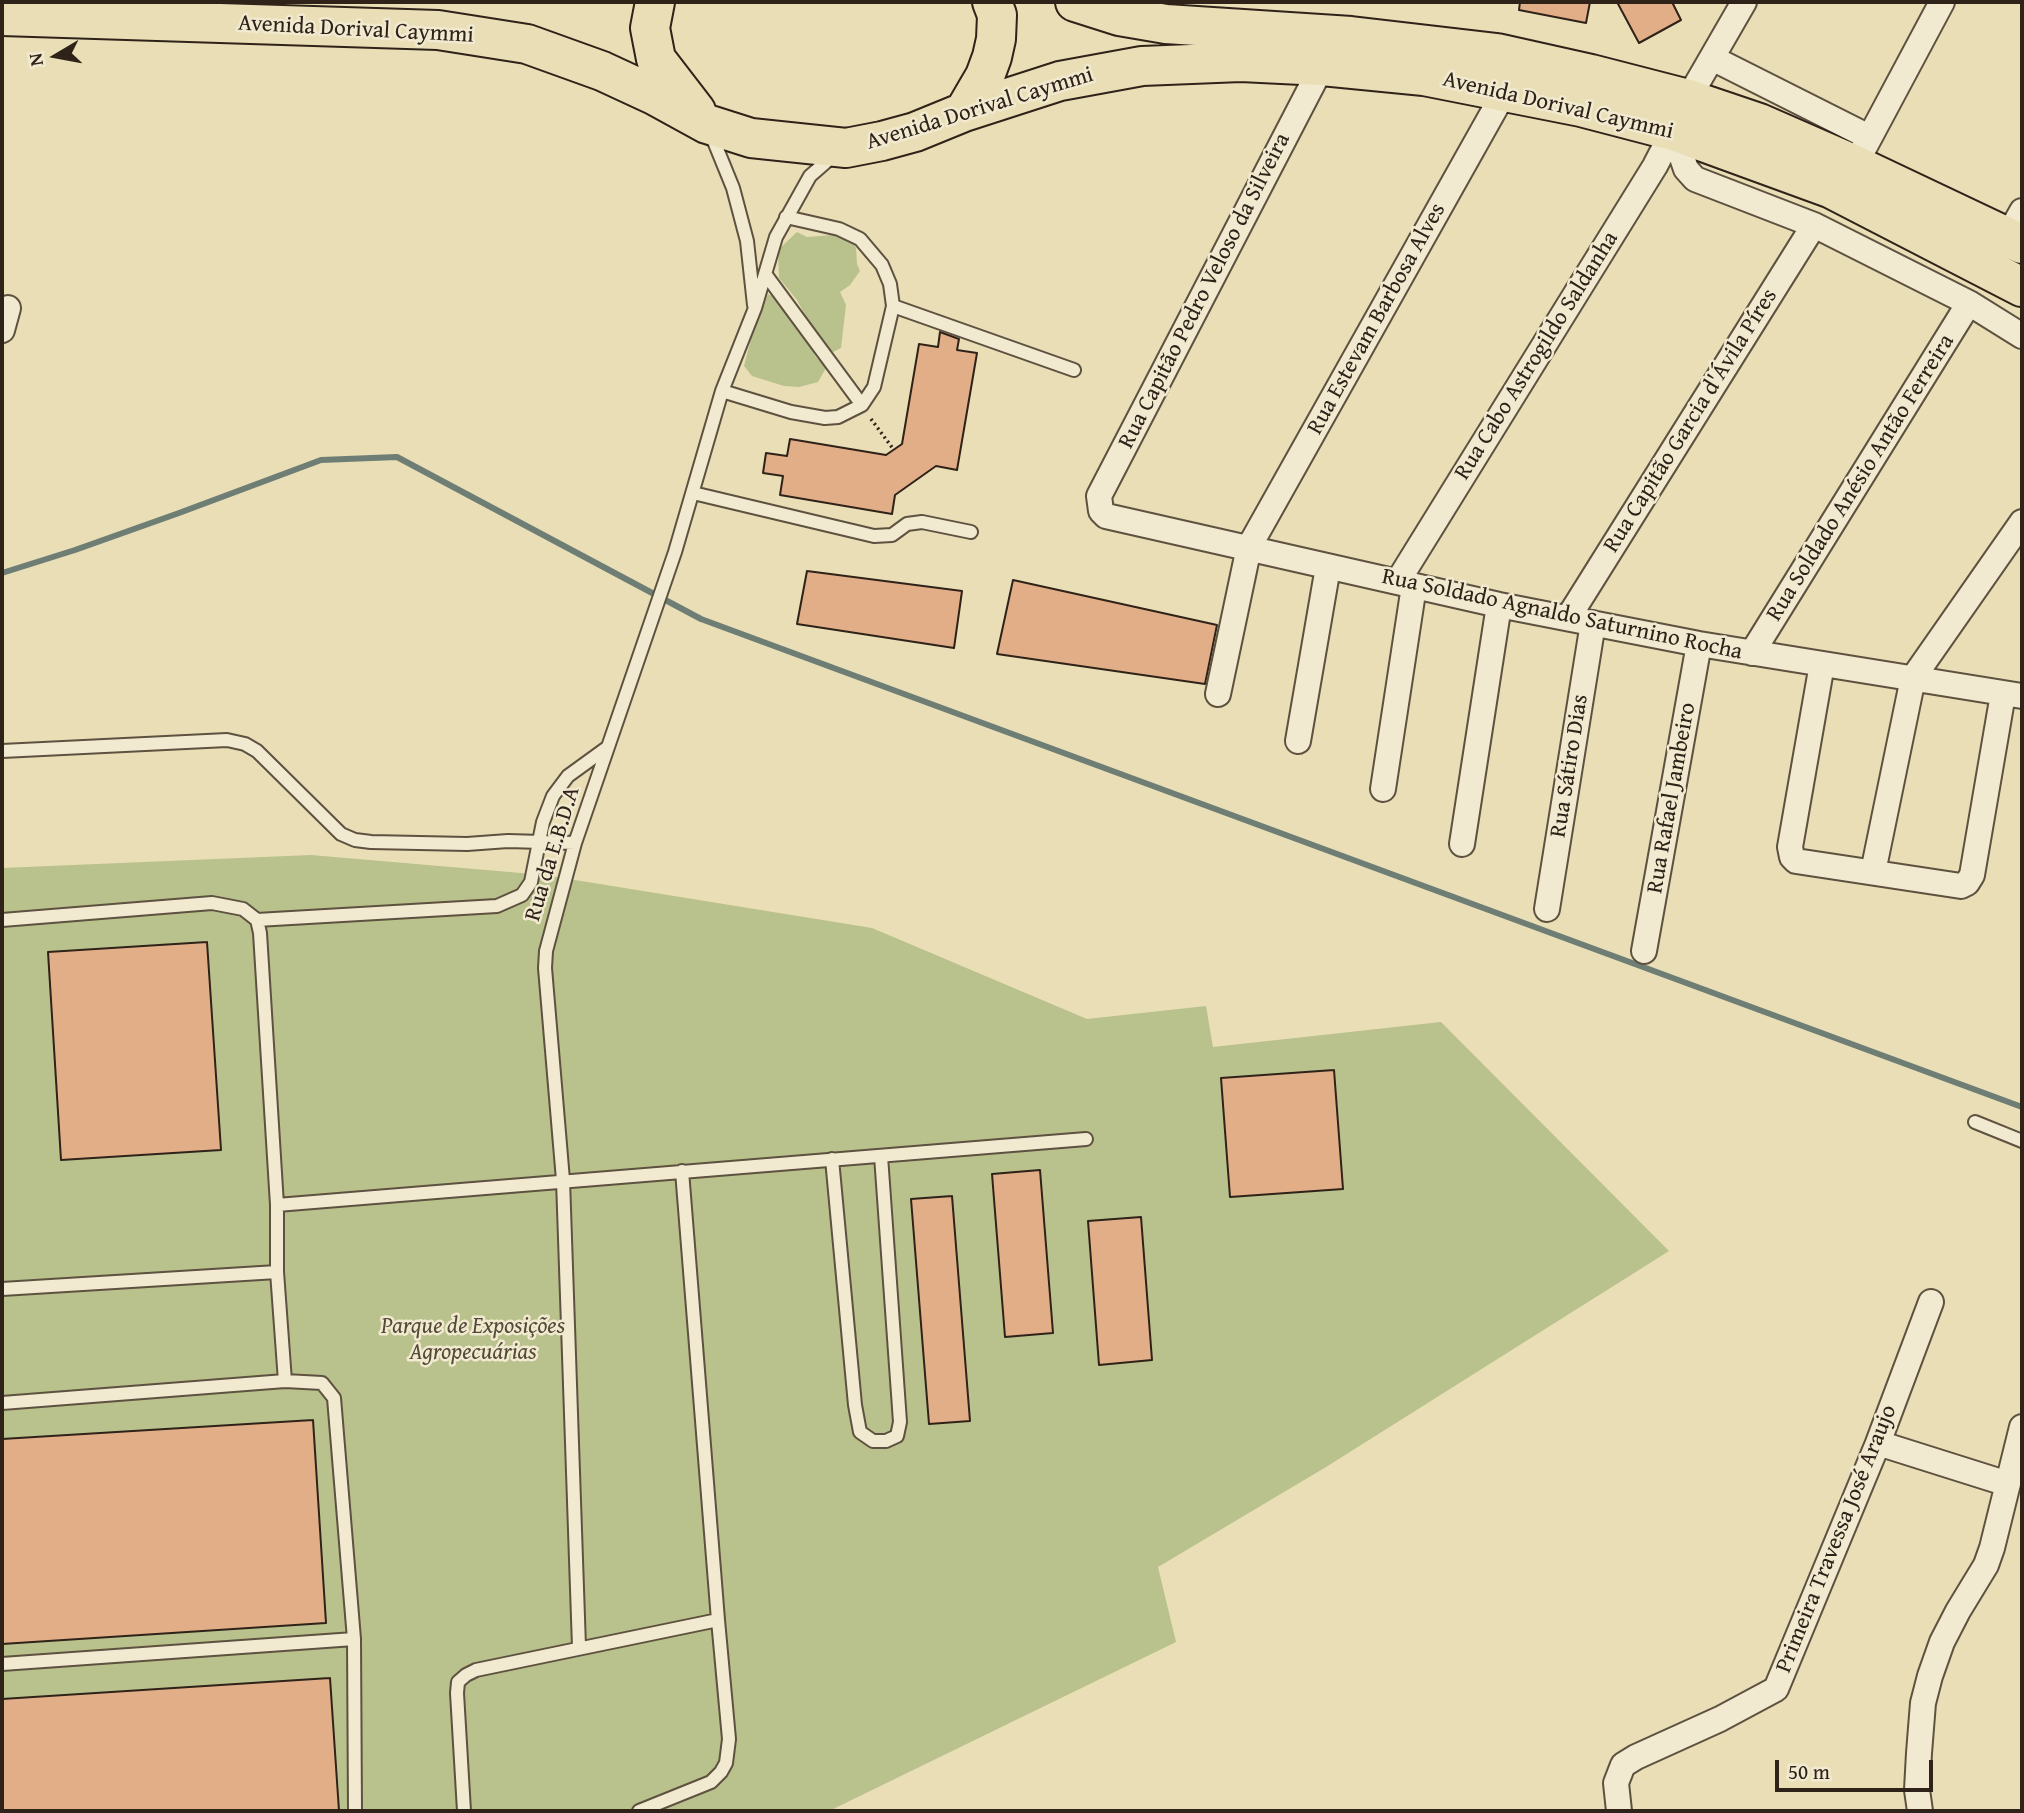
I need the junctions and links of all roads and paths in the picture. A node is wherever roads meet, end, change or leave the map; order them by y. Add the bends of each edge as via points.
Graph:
1 (655, 2) edge
2 (992, 2) edge
3 (1075, 2) edge
4 (1744, 2) edge
5 (1942, 2) edge
6 (2, 16) edge
7 (1712, 58) junction
8 (1322, 66) junction
9 (1505, 91) junction
10 (964, 112) junction
11 (1681, 115) junction
12 (707, 124) junction
13 (846, 148) junction
14 (1862, 151) junction
15 (786, 217) junction
16 (1814, 225) junction
17 (2017, 230) edge
18 (766, 275) junction
19 (2022, 287) edge
20 (1969, 303) junction
21 (893, 306) junction
22 (755, 308) junction
23 (2022, 336) edge
24 (1074, 370) dead end
25 (722, 391) junction
26 (862, 405) junction
27 (894, 450) dead end
28 (693, 493) junction
29 (1106, 516) joint
30 (2022, 522) edge
31 (971, 532) dead end
32 (1249, 547) junction
33 (1328, 567) junction
34 (1406, 583) junction
35 (1499, 605) junction
36 (1568, 618) junction
37 (1593, 623) junction
38 (1699, 644) junction
39 (1752, 653) junction
40 (1822, 664) junction
41 (1913, 678) junction
42 (1218, 694) dead end
43 (2012, 695) edge
44 (1298, 741) dead end
45 (608, 747) junction
46 (2, 751) edge
47 (1382, 789) dead end
48 (538, 842) junction
49 (575, 843) junction
50 (1462, 844) dead end
51 (1873, 872) junction
52 (1547, 909) dead end
53 (2, 920) edge
54 (257, 920) junction
55 (1644, 951) dead end
56 (1975, 1122) dead end
57 (1086, 1139) dead end
58 (2022, 1141) edge
59 (881, 1156) junction
60 (832, 1159) junction
61 (682, 1171) junction
62 (563, 1180) junction
63 (276, 1205) junction
64 (277, 1272) junction
65 (2, 1289) edge
66 (1931, 1302) dead end
67 (285, 1381) junction
68 (2, 1403) edge
69 (2022, 1427) edge
70 (1878, 1443) junction
71 (2008, 1484) junction
72 (718, 1620) junction
73 (354, 1639) junction
74 (579, 1647) junction
75 (2, 1664) edge
76 (355, 1811) edge
77 (464, 1811) edge
78 (639, 1811) edge
79 (1619, 1811) edge
80 (1920, 1811) edge

1 - 12 main road via 650,29 656,59
2 - 10 main road via 997,15 992,57
3 - 11 main road, Avenida Dorival Caymmi via 1166,24 1351,36 1497,53 1591,74
4 - 7 street, Rua Cabo Astrogildo Saldanha
5 - 14 street
6 - 12 main road, Avenida Dorival Caymmi via 438,30 527,44 603,71
7 - 11 street, Rua Cabo Astrogildo Saldanha
7 - 14 street
8 - 9 main road, Avenida Dorival Caymmi via 1424,76
8 - 10 main road, Avenida Dorival Caymmi via 1241,62 1142,66 1060,81
8 - 29 street, Rua Capitão Pedro Veloso da Silveira via 1099,496
9 - 11 main road, Avenida Dorival Caymmi via 1581,107
9 - 32 street, Rua Estevam Barbosa Alves
10 - 13 main road, Avenida Dorival Caymmi via 915,132
11 - 14 main road, Avenida Dorival Caymmi via 1759,123
11 - 16 street via 1686,169 1695,178
11 - 19 main road, Avenida Dorival Caymmi
11 - 34 street, Rua Cabo Astrogildo Saldanha
12 - 13 main road, Avenida Dorival Caymmi via 751,138
12 - 22 lane via 733,188 747,241
13 - 15 lane, Rua da E.B.D.A via 810,176
14 - 17 main road, Avenida Dorival Caymmi
15 - 18 lane, Rua da E.B.D.A
15 - 21 lane via 839,229 860,239 882,265
16 - 20 street
16 - 36 street, Rua Capitão Garcia d'Ávila Píres
18 - 22 lane, Rua da E.B.D.A
18 - 26 lane
20 - 23 street
20 - 39 street, Rua Soldado Anésio Antão Ferreira
21 - 24 lane
21 - 26 lane via 874,387
22 - 25 lane, Rua da E.B.D.A
25 - 26 lane via 825,418
25 - 28 lane, Rua da E.B.D.A
26 - 27 path
28 - 31 lane via 874,536 892,535 907,524 922,522
28 - 45 lane, Rua da E.B.D.A
29 - 32 street, Rua Soldado Agnaldo Saturnino Rocha
30 - 41 street
32 - 33 street, Rua Soldado Agnaldo Saturnino Rocha
32 - 42 street, Rua Estevam Barbosa Alves
33 - 34 street, Rua Soldado Agnaldo Saturnino Rocha
33 - 44 street
34 - 35 street, Rua Soldado Agnaldo Saturnino Rocha
34 - 47 street
35 - 36 street, Rua Soldado Agnaldo Saturnino Rocha
35 - 50 street
36 - 37 street, Rua Soldado Agnaldo Saturnino Rocha
37 - 38 street, Rua Soldado Agnaldo Saturnino Rocha
37 - 52 street, Rua Sátiro Dias
38 - 39 street, Rua Soldado Agnaldo Saturnino Rocha
38 - 55 street, Rua Rafael Jambeiro
39 - 40 street, Rua Soldado Agnaldo Saturnino Rocha
40 - 41 street, Rua Soldado Agnaldo Saturnino Rocha
40 - 51 street via 1790,847 1792,857
41 - 43 street, Rua Soldado Agnaldo Saturnino Rocha
41 - 51 street
43 - 51 street via 1967,884
45 - 48 lane via 568,776 553,796
45 - 49 lane, Rua da E.B.D.A
46 - 48 lane via 227,740 257,751 341,834 355,840
48 - 49 lane
48 - 54 lane via 531,882 522,895 497,906
49 - 62 lane, Rua da E.B.D.A via 545,968
53 - 54 lane via 212,903 243,909
54 - 63 lane
56 - 58 lane
57 - 59 lane
59 - 60 lane
59 - 60 lane via 901,1422 897,1436 886,1441 873,1441 860,1432
60 - 61 lane
61 - 62 lane
61 - 72 lane
62 - 63 lane
62 - 74 lane, Rua da E.B.D.A
63 - 64 lane
64 - 65 lane
64 - 67 lane
66 - 70 street, Primeira Travessa José Araujo
67 - 68 lane
67 - 73 lane via 322,1383 334,1398
69 - 71 street
70 - 71 street
70 - 79 street, Primeira Travessa José Araujo via 1776,1689 1623,1765 1616,1783
71 - 80 street via 1986,1565 1948,1632 1930,1676 1919,1753
72 - 74 lane
72 - 78 lane via 729,1739 726,1763 711,1782
73 - 75 lane
73 - 76 lane
74 - 77 lane via 476,1670 458,1682

